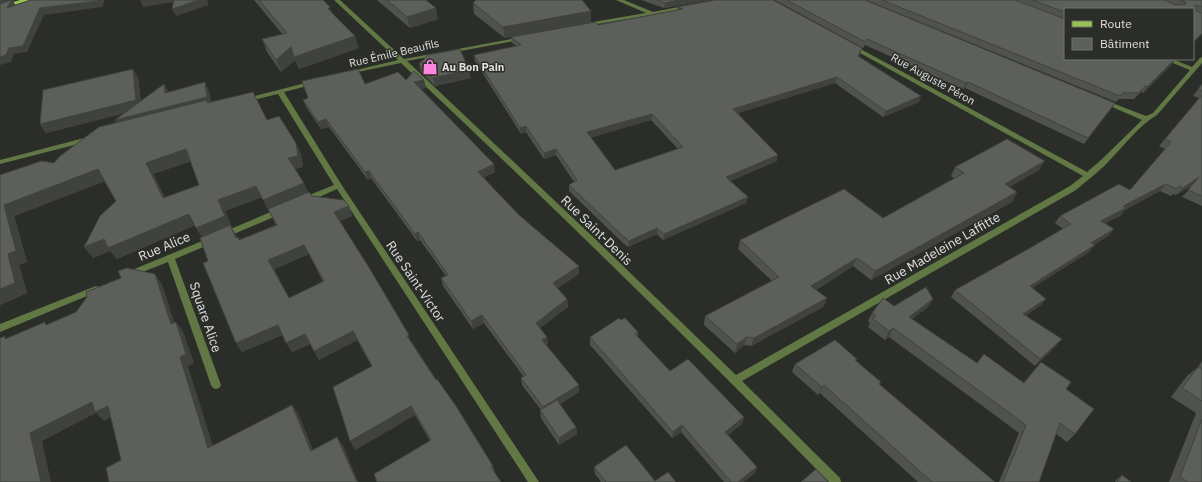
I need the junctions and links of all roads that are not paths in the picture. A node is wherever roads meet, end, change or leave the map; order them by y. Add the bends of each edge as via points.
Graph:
1 (27, 0) edge
2 (337, 0) edge
3 (619, 0) edge
4 (695, 6) edge
5 (0, 8) edge
6 (651, 13) junction
7 (583, 26) edge
8 (529, 36) edge
9 (844, 42) edge
10 (1202, 59) edge
11 (403, 60) junction
12 (1169, 60) edge
13 (1193, 69) junction
14 (342, 75) edge
15 (319, 81) edge
16 (280, 91) junction
17 (1099, 100) edge
18 (235, 102) edge
19 (1146, 119) junction
20 (92, 138) edge
21 (0, 162) edge
22 (1089, 176) junction
23 (338, 186) junction
24 (171, 258) junction
25 (121, 278) edge
26 (107, 284) edge
27 (0, 328) edge
28 (736, 380) junction
29 (216, 385) dead end
30 (534, 482) edge
31 (836, 482) edge

1 - 5 main road
2 - 11 street, Rue Saint-Denis
3 - 6 street
4 - 6 street
6 - 7 street
8 - 11 street, Rue Émile Beaufils
9 - 22 street, Rue Auguste Péron
10 - 13 street, Rue Madeleine Laffitte
11 - 14 street, Rue Émile Beaufils
11 - 28 street, Rue Saint-Denis
12 - 13 street
13 - 19 street, Rue Madeleine Laffitte via 1155,114
15 - 16 street
16 - 18 street
16 - 23 street, Rue Saint-Victor
17 - 19 street
19 - 22 street, Rue Madeleine Laffitte
20 - 21 street
22 - 28 street, Rue Madeleine Laffitte via 1066,192
23 - 24 street, Rue Alice
23 - 30 street, Rue Saint-Victor
24 - 25 street, Rue Alice
24 - 29 street, Square Alice
26 - 27 street
28 - 31 street, Rue Saint-Denis

